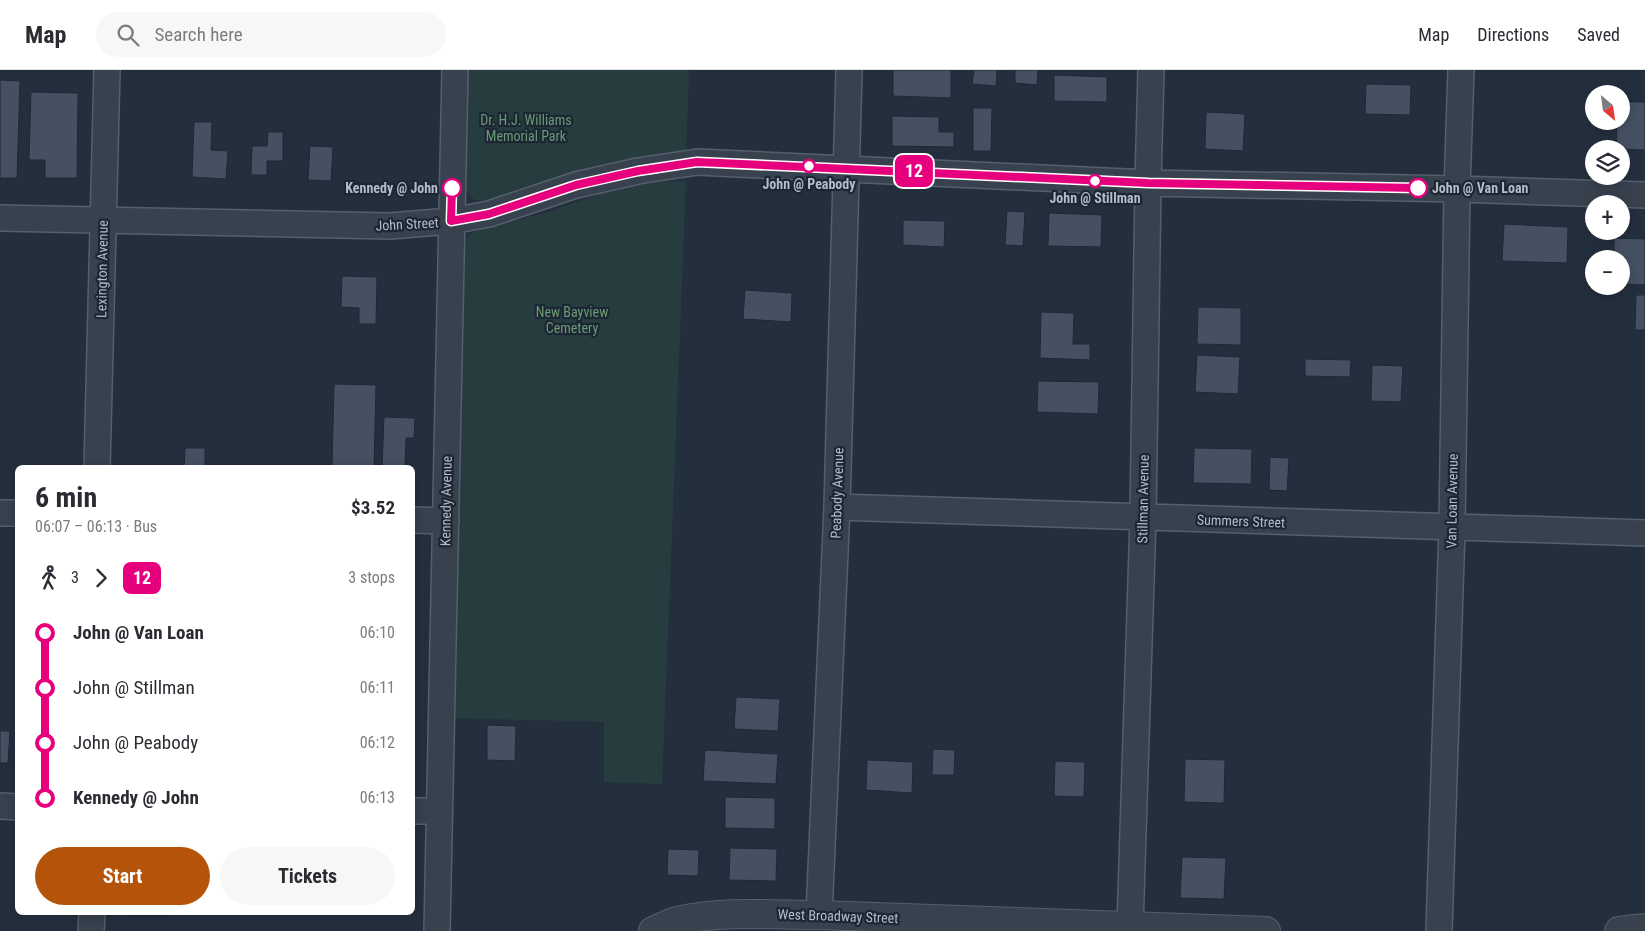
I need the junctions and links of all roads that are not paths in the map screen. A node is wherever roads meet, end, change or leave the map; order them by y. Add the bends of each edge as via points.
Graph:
1 (106, 70) edge
2 (455, 70) edge
3 (849, 70) edge
4 (1151, 70) edge
5 (1461, 70) edge
6 (846, 168) junction
7 (1148, 183) junction
8 (1457, 189) junction
9 (1645, 195) edge
10 (0, 218) edge
11 (103, 221) junction
12 (451, 221) junction
13 (97, 465) edge
14 (837, 507) junction
15 (0, 512) edge
16 (15, 513) edge
17 (1143, 518) junction
18 (415, 520) edge
19 (446, 520) junction
20 (1452, 528) junction
21 (1645, 533) edge
22 (0, 806) edge
23 (15, 807) edge
24 (415, 811) edge
25 (439, 811) junction
26 (92, 915) edge
27 (819, 915) junction
28 (1130, 927) junction
29 (1645, 928) edge
30 (92, 931) edge
31 (437, 931) edge
32 (653, 931) edge
33 (1266, 931) edge
34 (1439, 931) edge
35 (1619, 931) edge

1 - 11 street, Lexington Avenue
2 - 12 street, Kennedy Avenue
3 - 6 street, Peabody Avenue
4 - 7 street, Stillman Avenue
5 - 8 street, Van Loan Avenue
6 - 7 street, John Street
6 - 12 street, John Street via 697,162 576,185 489,214
6 - 14 street, Peabody Avenue
7 - 8 street, John Street
7 - 17 street, Stillman Avenue
8 - 9 street, John Street
8 - 20 street, Van Loan Avenue
10 - 11 street, John Street
11 - 12 street, John Street via 390,226
11 - 13 street, Lexington Avenue
12 - 19 street, Kennedy Avenue
14 - 17 street, Summers Street
14 - 27 street, Peabody Avenue
15 - 16 street
17 - 20 street, Summers Street
17 - 28 street, Stillman Avenue
18 - 19 street
19 - 25 street, Kennedy Avenue
20 - 21 street, Summers Street
20 - 34 street, Van Loan Avenue
22 - 23 street
24 - 25 street
25 - 31 street, Kennedy Avenue
26 - 30 street
27 - 28 street, West Broadway Street
27 - 32 street, West Broadway Street via 712,915 677,921
28 - 33 street, West Broadway Street
29 - 35 street

